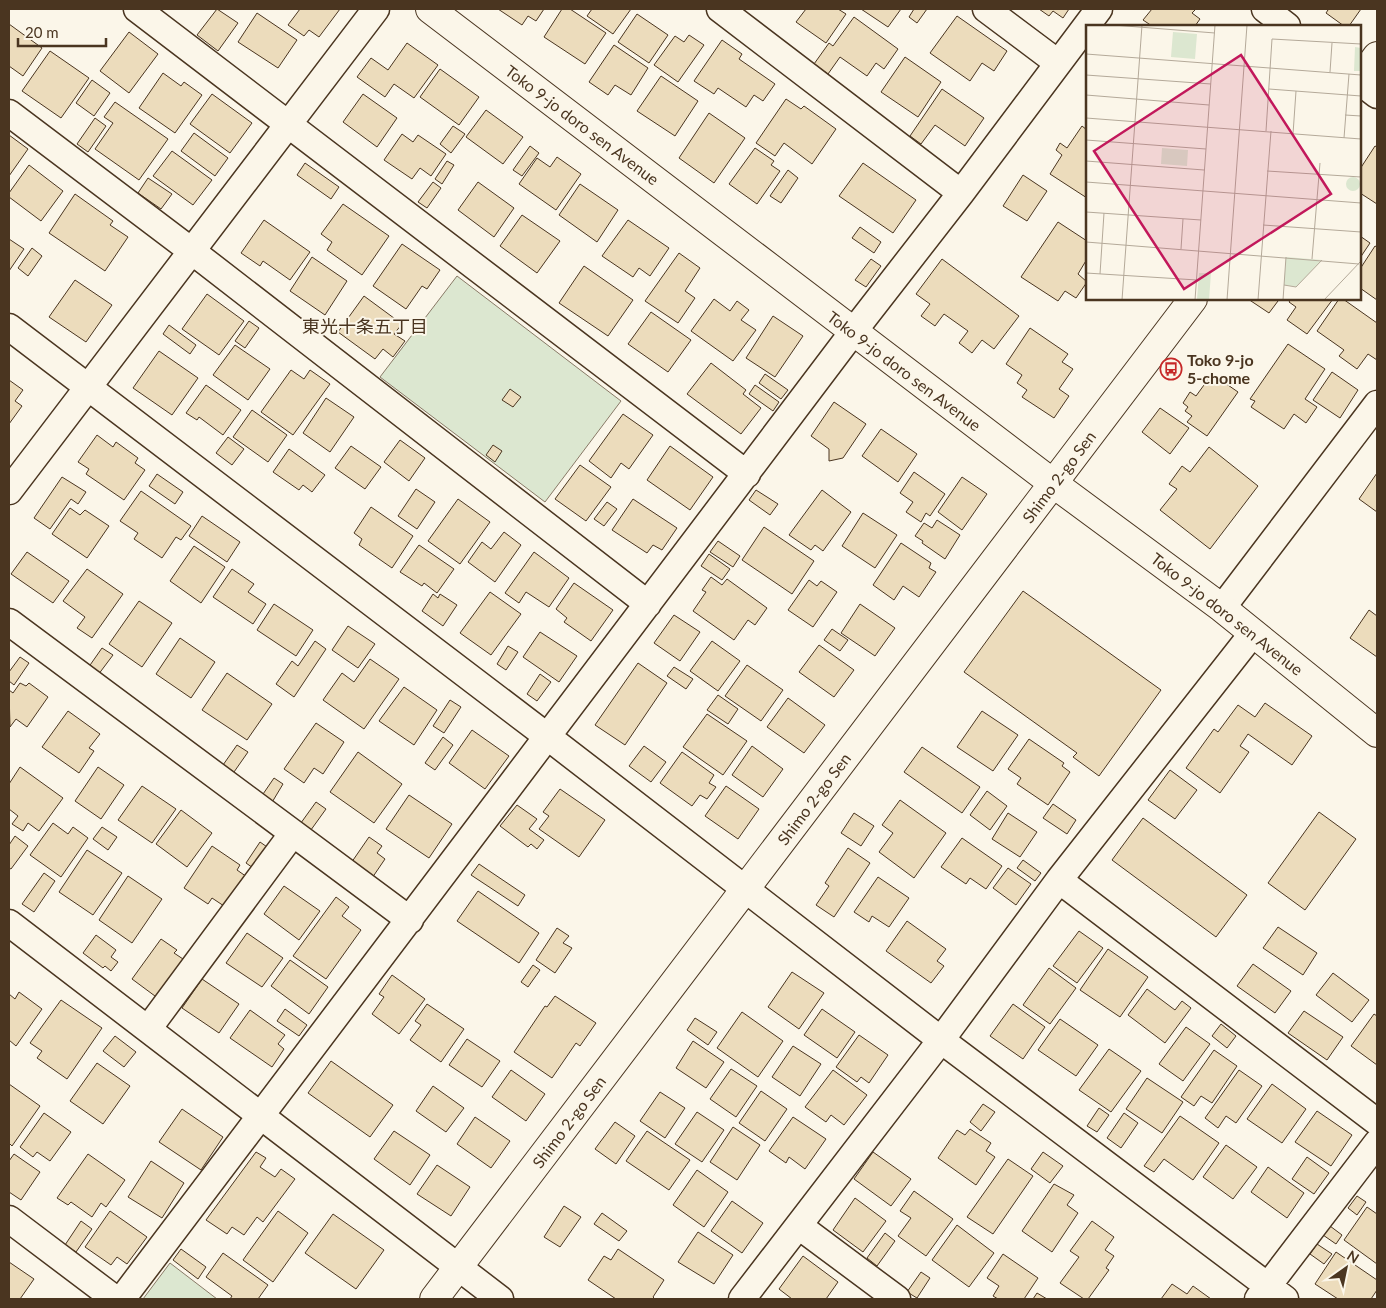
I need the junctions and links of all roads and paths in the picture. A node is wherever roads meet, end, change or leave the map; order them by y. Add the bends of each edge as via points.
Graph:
1 (137, 9) edge
2 (376, 9) edge
3 (430, 9) edge
4 (720, 9) edge
5 (986, 9) edge
6 (1098, 9) edge
7 (1265, 9) edge
8 (1086, 25) edge
9 (1086, 25) edge
10 (1286, 25) edge
11 (1377, 56) edge
12 (1058, 63) junction
13 (1361, 79) edge
14 (1361, 81) edge
15 (1377, 95) edge
16 (9, 113) edge
17 (289, 124) junction
18 (961, 193) junction
19 (193, 252) junction
20 (1192, 300) edge
21 (9, 327) edge
22 (853, 332) junction
23 (87, 386) junction
24 (1377, 404) edge
25 (747, 474) junction
26 (1054, 484) junction
27 (9, 491) edge
28 (648, 604) junction
29 (1222, 608) junction
30 (9, 622) edge
31 (1253, 633) junction
32 (1377, 733) edge
33 (548, 737) junction
34 (293, 833) junction
35 (1059, 880) junction
36 (745, 890) junction
37 (410, 920) junction
38 (9, 923) edge
39 (148, 1029) junction
40 (941, 1040) junction
41 (262, 1116) junction
42 (1377, 1122) edge
43 (1377, 1143) edge
44 (9, 1219) edge
45 (799, 1226) junction
46 (458, 1268) junction
47 (1270, 1295) edge
48 (115, 1299) edge
49 (122, 1299) edge
50 (434, 1299) edge
51 (500, 1299) edge
52 (742, 1299) edge
53 (897, 1299) edge

1 - 17 street
2 - 17 street
3 - 22 street, Toko 9-jo doro sen Avenue
4 - 18 street
5 - 12 street
6 - 9 street
7 - 10 street
8 - 12 street
11 - 13 street
12 - 18 street
14 - 15 street
16 - 19 street
17 - 19 street
17 - 25 street
18 - 22 street
19 - 23 street
19 - 28 street
20 - 26 street, Shimo 2-go Sen
21 - 23 street
22 - 25 street
22 - 26 street, Toko 9-jo doro sen Avenue
23 - 27 street
23 - 33 street
24 - 29 street
25 - 28 street
26 - 29 street, Toko 9-jo doro sen Avenue
26 - 36 street, Shimo 2-go Sen
28 - 33 street
29 - 31 street, Toko 9-jo doro sen Avenue
30 - 34 street
31 - 32 street, Toko 9-jo doro sen Avenue
31 - 35 street
33 - 36 street
33 - 37 street
34 - 37 street
34 - 39 street
35 - 40 street
35 - 42 street
36 - 40 street
36 - 46 street, Shimo 2-go Sen
37 - 41 street
38 - 39 street
39 - 41 street
40 - 45 street
40 - 47 street
41 - 46 street
41 - 49 street
43 - 47 street
44 - 48 street
45 - 52 street
45 - 53 street
46 - 50 street, Shimo 2-go Sen
46 - 51 street

